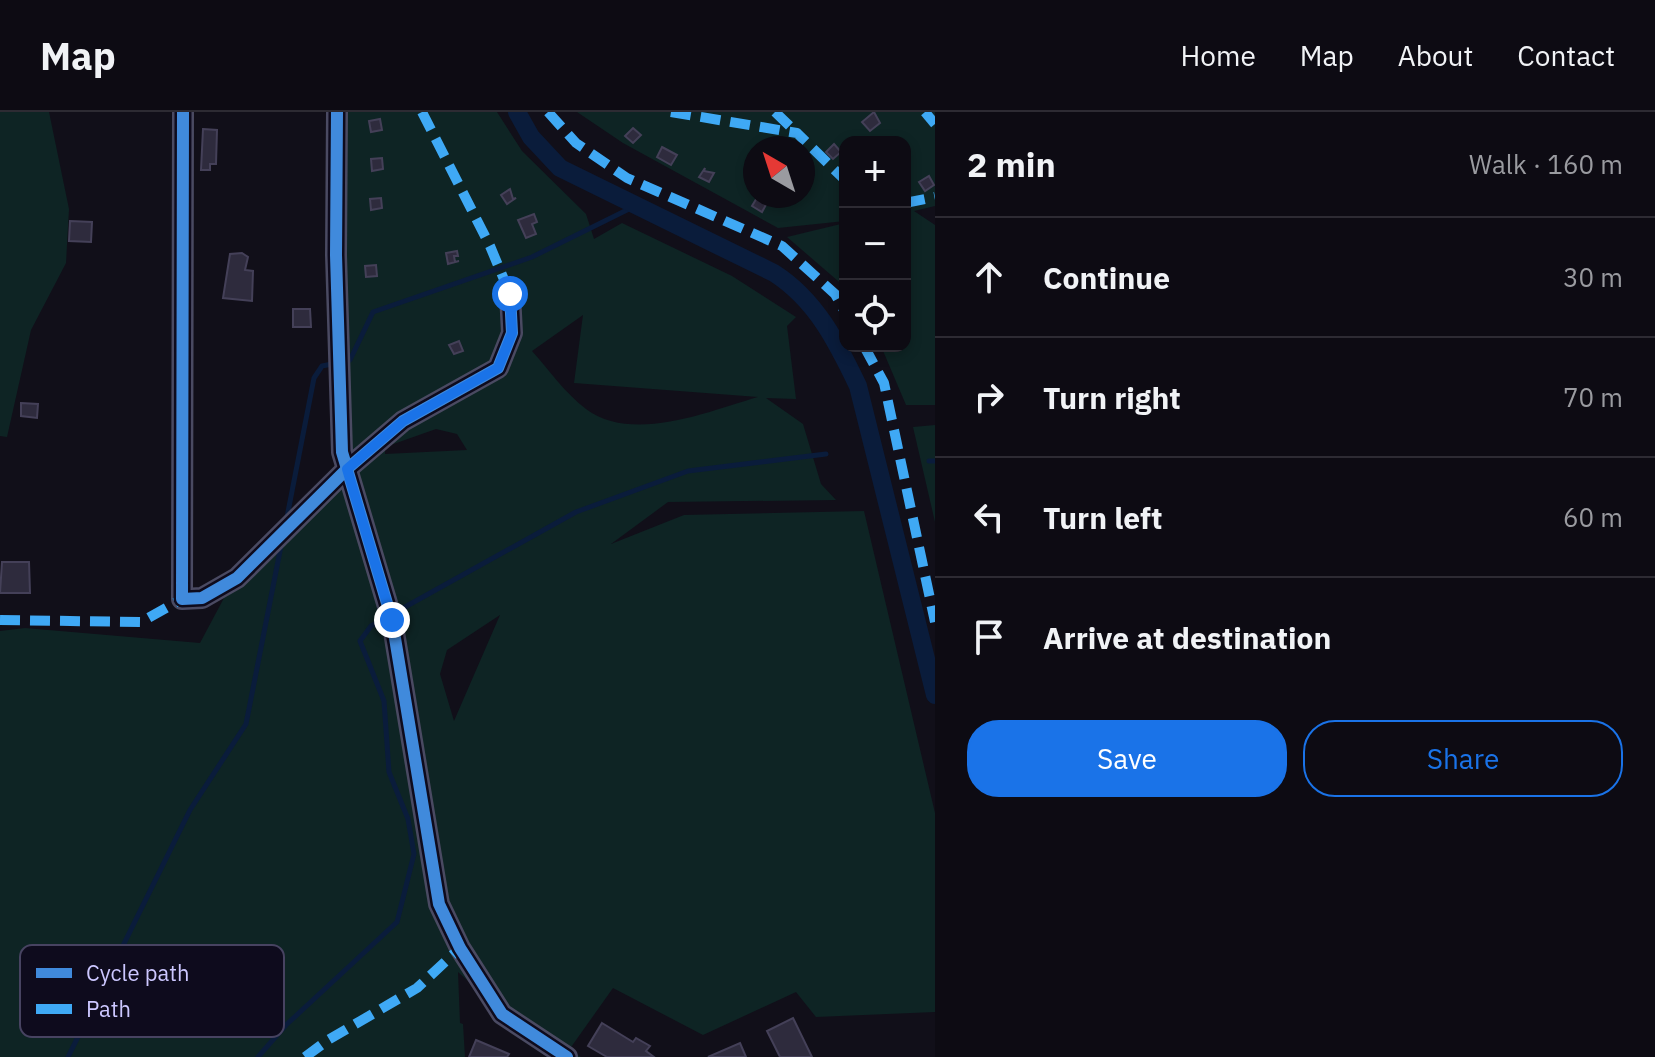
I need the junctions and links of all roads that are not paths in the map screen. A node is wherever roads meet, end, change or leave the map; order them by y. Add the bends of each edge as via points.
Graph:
1 (183, 112) edge
2 (337, 112) edge
3 (510, 294) dead end
4 (347, 469) junction
5 (567, 1057) edge

1 - 4 street via 182,599 202,598 237,578
2 - 4 street via 336,255 342,452
3 - 4 street via 512,333 498,368 403,421
4 - 5 street via 392,620 439,904 502,1014

